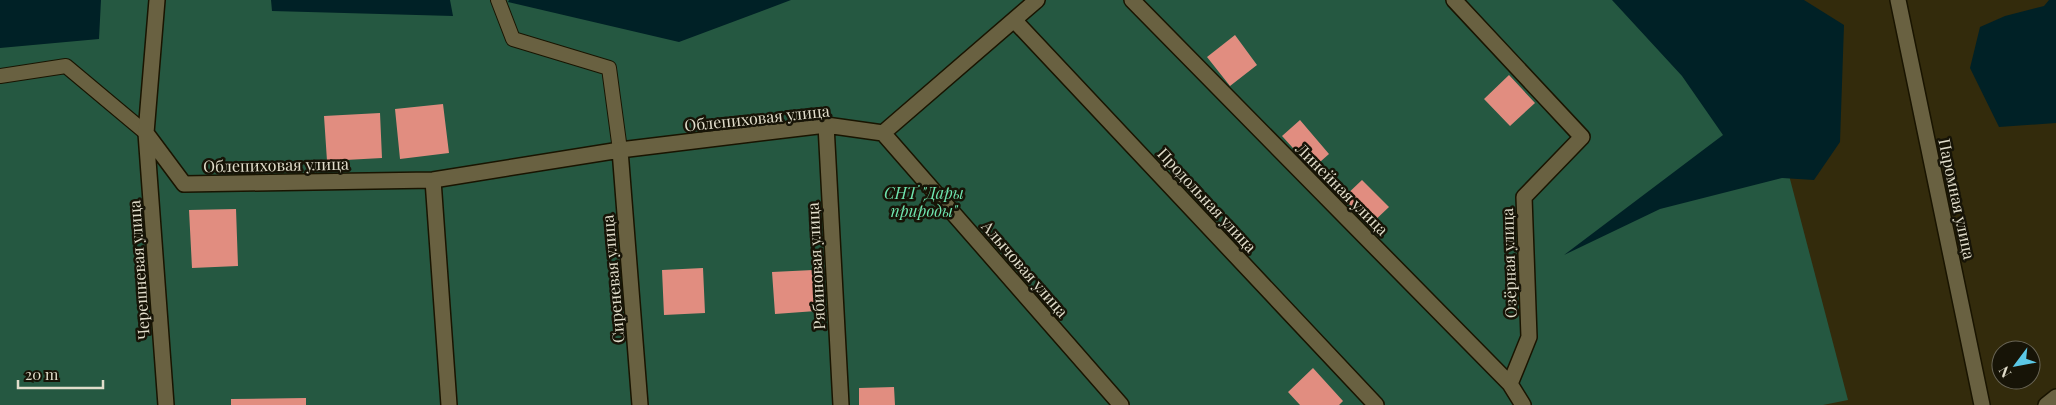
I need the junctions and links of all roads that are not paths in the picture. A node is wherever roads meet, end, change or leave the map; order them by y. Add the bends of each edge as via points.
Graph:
1 (157, 0) edge
2 (498, 0) edge
3 (1037, 0) edge
4 (1132, 0) edge
5 (1454, 0) edge
6 (1898, 0) edge
7 (1014, 20) junction
8 (0, 76) edge
9 (826, 125) junction
10 (146, 133) junction
11 (882, 133) junction
12 (620, 150) junction
13 (433, 180) junction
14 (1510, 384) junction
15 (2056, 396) edge
16 (166, 405) edge
17 (449, 405) edge
18 (640, 405) edge
19 (841, 405) edge
20 (1121, 405) edge
21 (1376, 405) edge
22 (1524, 405) edge
23 (1982, 405) edge
24 (2046, 405) edge

1 - 10 street, Черешневая улица
2 - 12 lane via 513,39 609,68
3 - 7 street
4 - 14 street, Линейная улица
5 - 14 street, Озёрная улица via 1582,137 1524,197 1529,337
6 - 23 street, Паромная улица
7 - 11 street
7 - 21 street, Продольная улица
8 - 10 lane via 66,66
9 - 11 street, Облепиховая улица
9 - 12 street, Облепиховая улица
9 - 19 street, Рябиновая улица
10 - 13 street, Облепиховая улица via 184,184
10 - 16 street, Черешневая улица
11 - 20 street, Алычовая улица
12 - 13 street, Облепиховая улица
12 - 18 street, Сиреневая улица
13 - 17 street
14 - 22 street, Линейная улица
15 - 24 street

